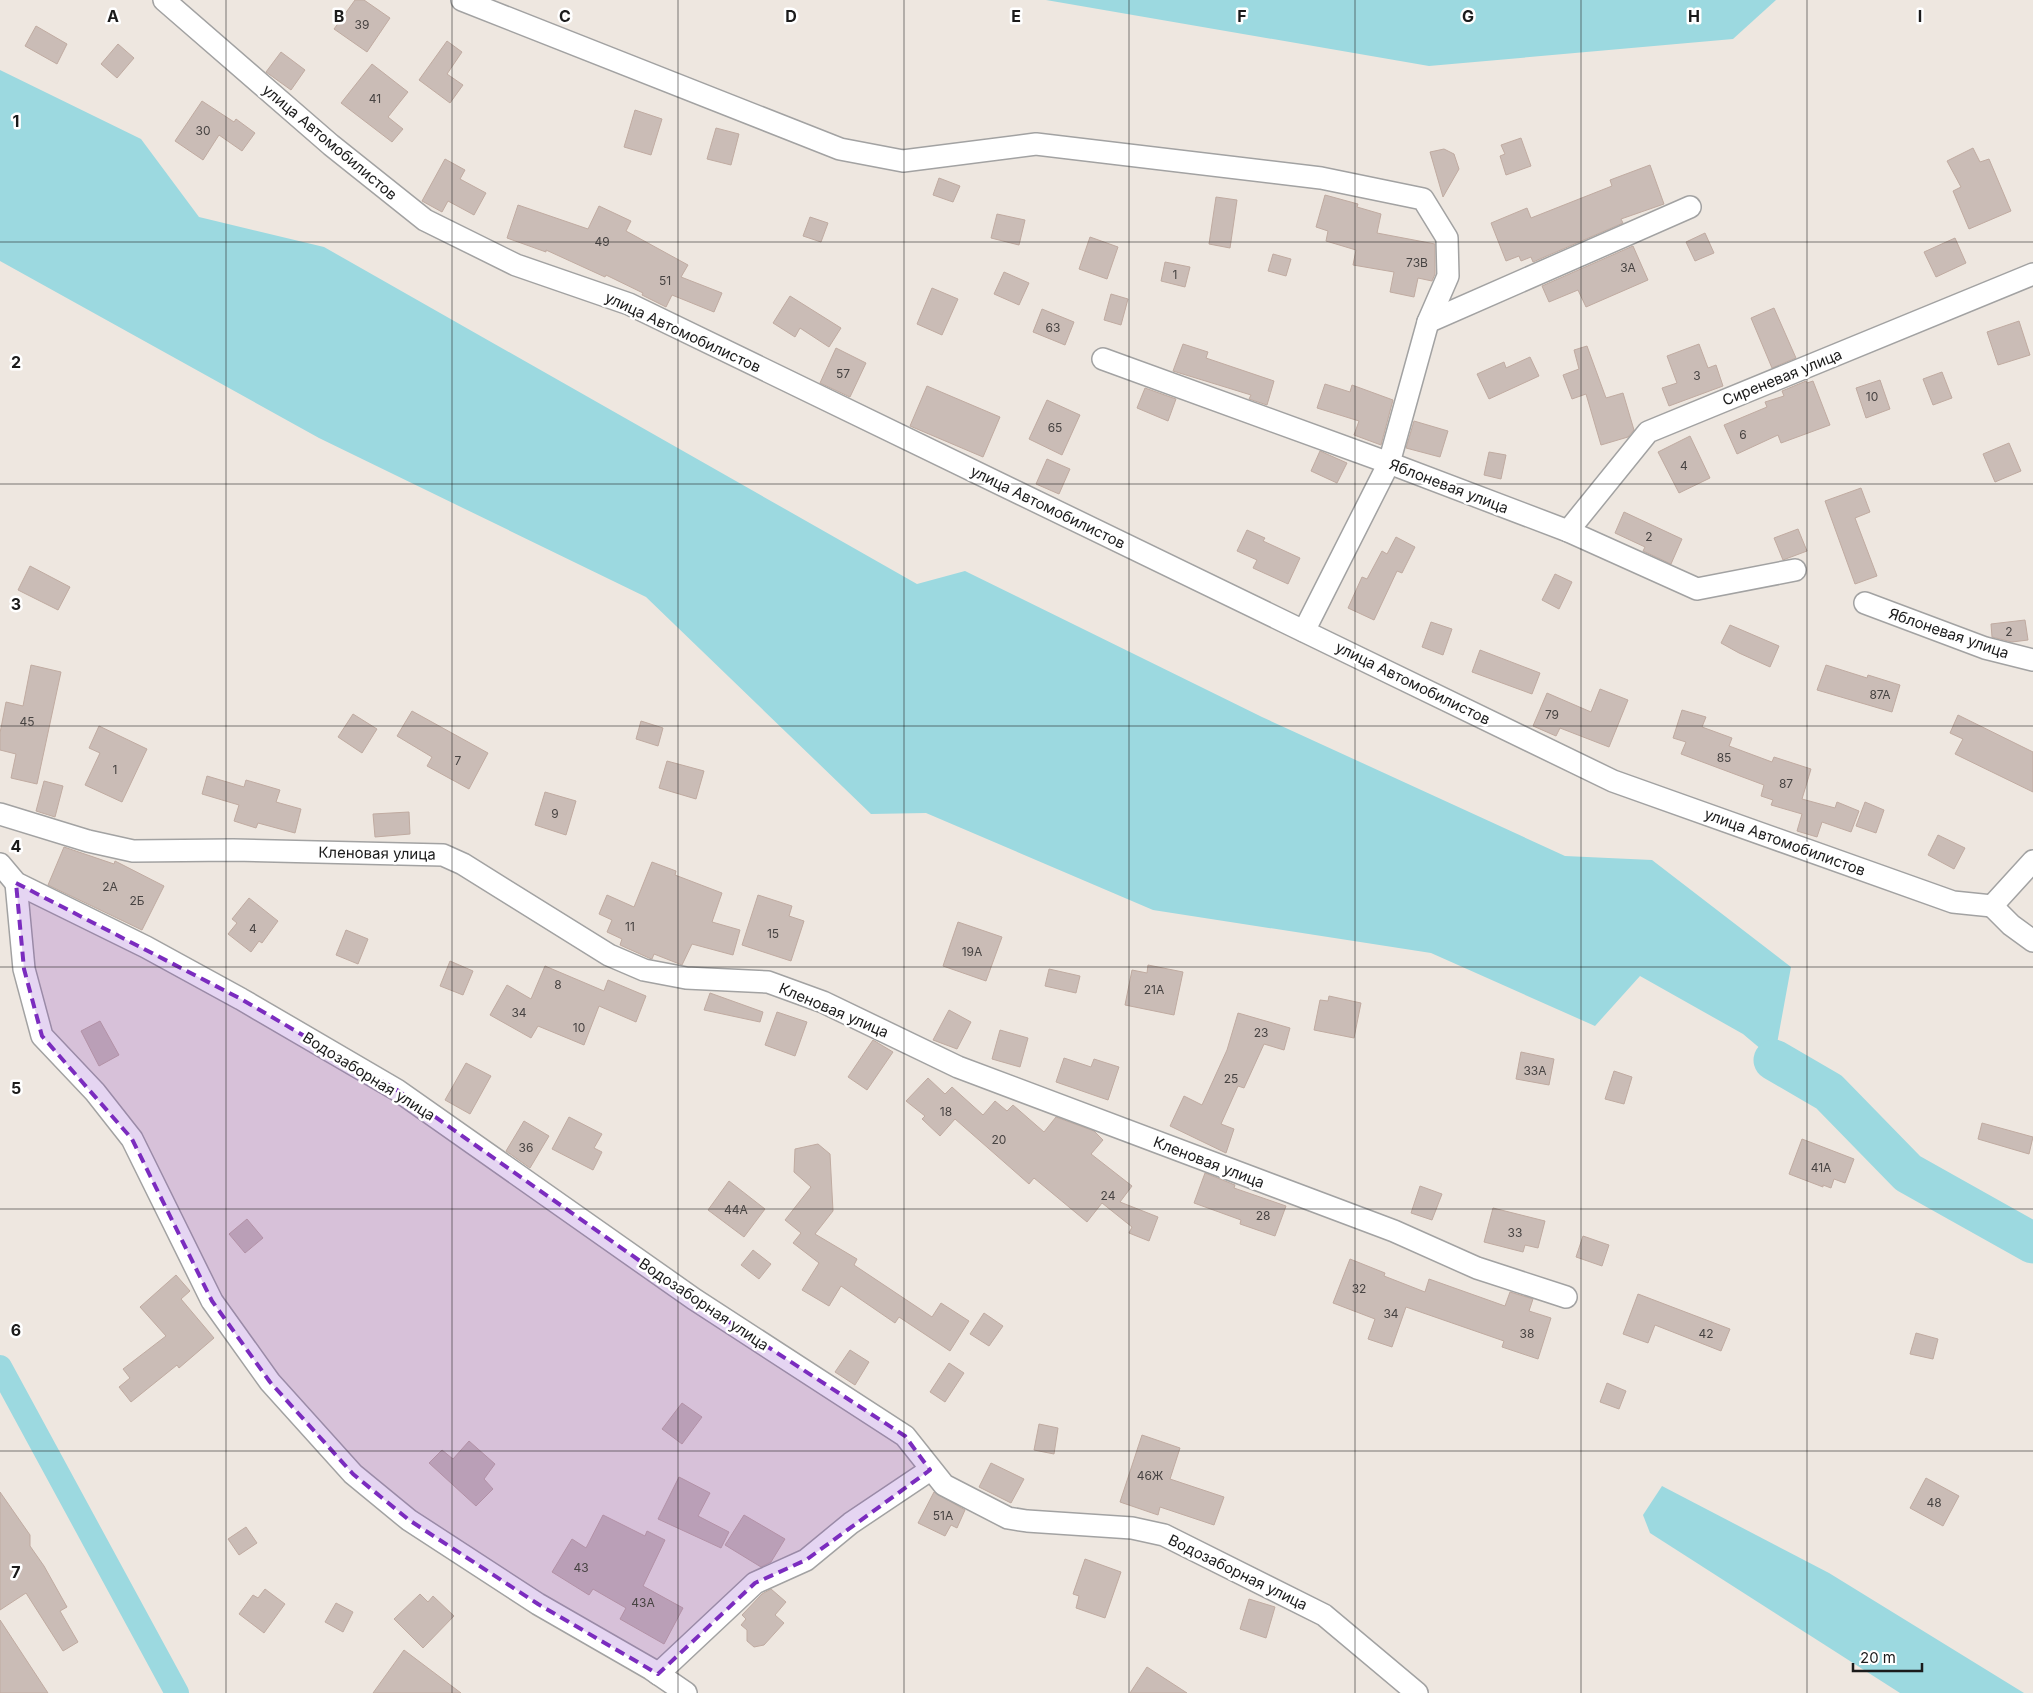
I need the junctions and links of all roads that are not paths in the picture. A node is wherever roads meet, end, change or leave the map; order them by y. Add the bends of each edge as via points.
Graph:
1 (164, 0) edge
2 (462, 0) edge
3 (1690, 207) dead end
4 (2033, 274) edge
5 (1428, 322) junction
6 (1103, 359) dead end
7 (1389, 463) junction
8 (1568, 531) junction
9 (1795, 570) dead end
10 (1865, 603) dead end
11 (1304, 631) junction
12 (2033, 660) edge
13 (0, 814) edge
14 (2033, 861) edge
15 (0, 864) edge
16 (16, 883) junction
17 (1992, 906) junction
18 (2033, 941) edge
19 (1566, 1297) dead end
20 (930, 1470) junction
21 (658, 1674) junction
22 (686, 1693) edge
23 (1417, 1693) edge

1 - 11 street, улица Автомобилистов via 331,145 425,220 516,265 629,304
2 - 5 street via 840,149 904,161 1036,144 1321,178 1423,199 1447,238 1448,276
3 - 5 street
4 - 8 street, Сиреневая улица via 1648,432
5 - 7 street
6 - 7 street, Яблоневая улица
7 - 8 street, Яблоневая улица
7 - 11 street
8 - 9 street, Яблоневая улица via 1697,589
10 - 12 street, Яблоневая улица via 1985,648
11 - 17 street, улица Автомобилистов via 1613,780 1953,902
13 - 19 street, Кленовая улица via 88,842 133,851 443,854 609,956 644,970 686,978 768,982 823,1002 958,1067 1394,1231 1477,1268
14 - 17 street
15 - 16 street, Водозаборная улица
16 - 20 street, Водозаборная улица via 146,947 396,1090 694,1299 905,1436 917,1448
16 - 21 street via 24,969 42,1036 95,1092 132,1139 212,1301 270,1382 353,1474 409,1520 538,1604
17 - 18 street via 2010,925
20 - 21 street via 851,1523 806,1560 755,1583
20 - 23 street, Водозаборная улица via 944,1485 1008,1518 1132,1528 1164,1535 1324,1615
21 - 22 street

